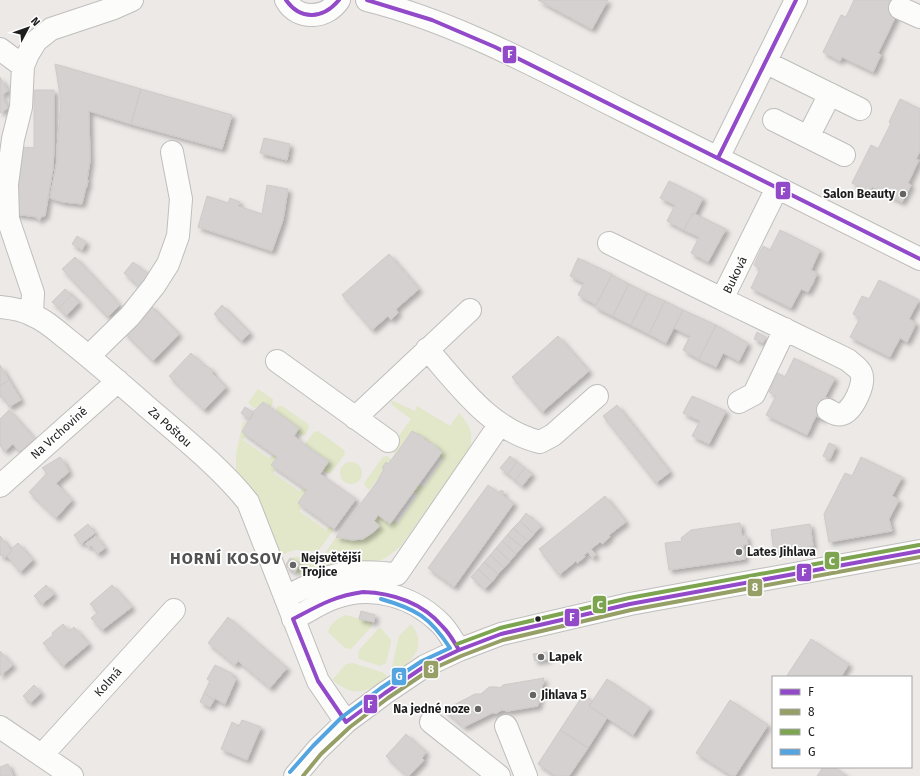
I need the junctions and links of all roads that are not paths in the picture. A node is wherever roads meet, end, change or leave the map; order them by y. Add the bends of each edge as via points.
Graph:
1 (132, 0) edge
2 (286, 0) edge
3 (339, 0) edge
4 (368, 0) edge
5 (796, 0) edge
6 (900, 8) dead end
7 (920, 17) edge
8 (0, 49) edge
9 (765, 62) junction
10 (23, 66) junction
11 (830, 94) junction
12 (860, 109) dead end
13 (774, 120) dead end
14 (808, 137) junction
15 (172, 152) dead end
16 (844, 155) dead end
17 (718, 158) junction
18 (778, 188) junction
19 (609, 243) dead end
20 (920, 259) edge
21 (722, 299) junction
22 (0, 307) edge
23 (470, 310) dead end
24 (32, 314) junction
25 (785, 329) junction
26 (427, 349) junction
27 (89, 356) junction
28 (277, 361) dead end
29 (118, 381) junction
30 (597, 396) dead end
31 (739, 402) dead end
32 (828, 410) dead end
33 (355, 418) junction
34 (500, 424) junction
35 (388, 441) dead end
36 (0, 486) edge
37 (920, 551) edge
38 (285, 598) junction
39 (174, 610) dead end
40 (293, 619) junction
41 (459, 650) junction
42 (346, 722) junction
43 (432, 722) dead end
44 (506, 726) dead end
45 (0, 727) edge
46 (42, 755) junction
47 (71, 776) edge
48 (295, 776) edge
49 (499, 776) edge
50 (526, 776) edge

1 - 10 street via 51,29 36,42
2 - 3 street via 296,11 306,15 324,13
4 - 17 street via 421,17 493,47
5 - 9 street
6 - 7 street
8 - 10 street
9 - 11 street
9 - 17 street
10 - 24 street via 22,107 7,184 8,219 33,293
11 - 12 street
11 - 14 street
13 - 14 street
14 - 16 street
15 - 27 street via 182,199 178,236 168,264 130,316
17 - 18 street
18 - 20 street
18 - 21 street, Buková
19 - 21 street
21 - 25 street, Buková
22 - 24 street, Za Poštou
23 - 26 street
24 - 27 street, Za Poštou
25 - 31 street via 754,394
25 - 32 street, Buková via 848,360 862,374 862,385 853,406 847,412 838,415
26 - 33 street
26 - 34 street via 479,407
27 - 29 street, Za Poštou
28 - 33 street
29 - 36 street, Na Vrchovině
29 - 38 street, Za Poštou via 226,477 248,502
30 - 34 street via 553,435 540,442 520,436
33 - 35 street
34 - 38 street via 397,574 346,574 319,582
37 - 41 street via 630,604 501,634
38 - 40 street, Za Poštou
39 - 46 street, Kolmá
40 - 41 street via 347,594 383,593 413,603 430,614 443,626
40 - 42 street, Za Poštou via 318,681
41 - 42 street via 425,666
42 - 48 street
43 - 49 street
44 - 50 street
45 - 46 street
46 - 47 street

